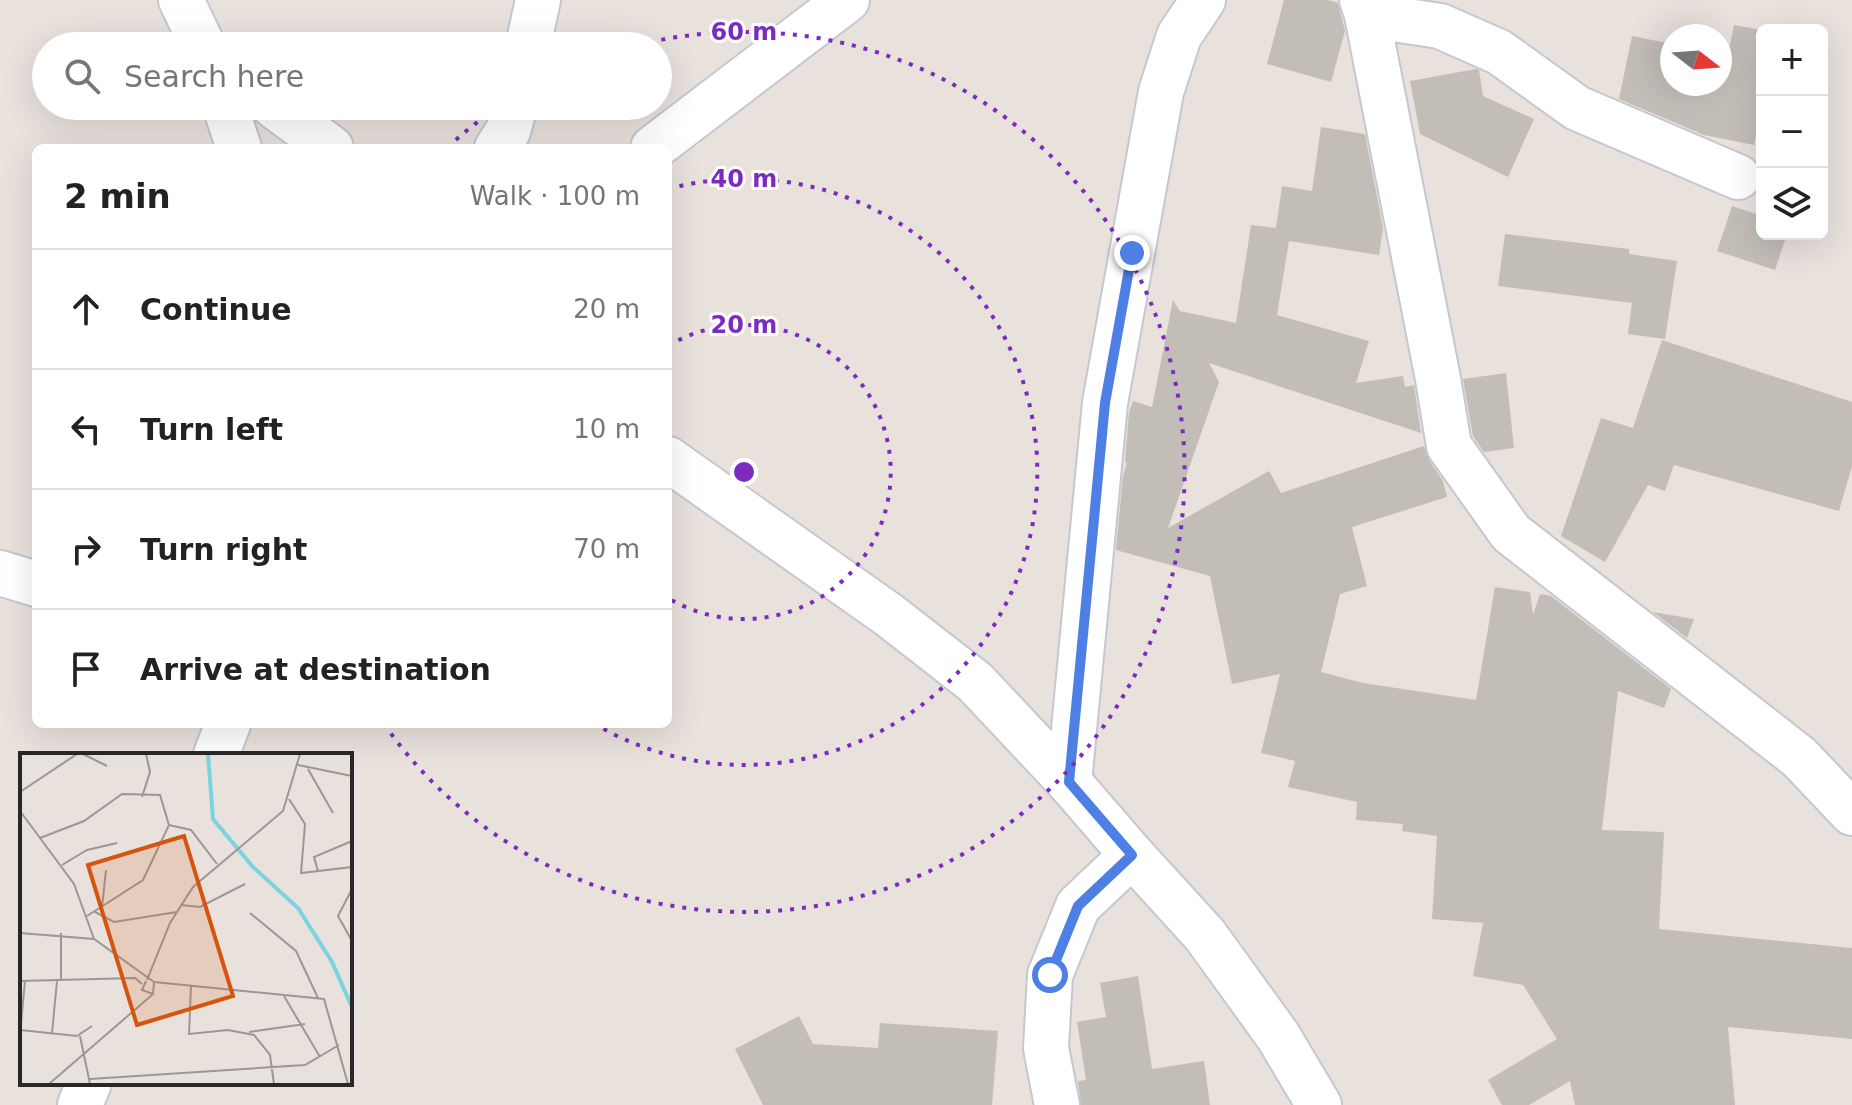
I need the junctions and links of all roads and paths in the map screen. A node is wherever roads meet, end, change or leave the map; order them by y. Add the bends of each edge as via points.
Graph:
1 (181, 0) edge
2 (538, 0) edge
3 (847, 0) edge
4 (1203, 0) edge
5 (1365, 8) edge
6 (196, 32) edge
7 (531, 32) edge
8 (230, 120) edge
9 (293, 120) edge
10 (511, 120) edge
11 (238, 144) edge
12 (326, 144) edge
13 (500, 144) edge
14 (658, 144) edge
15 (1738, 177) dead end
16 (672, 462) edge
17 (0, 573) edge
18 (32, 583) edge
19 (226, 728) edge
20 (217, 753) edge
21 (1069, 782) junction
22 (1852, 813) edge
23 (1132, 855) junction
24 (88, 1085) edge
25 (80, 1105) edge
26 (1057, 1105) edge
27 (1319, 1105) edge

1 - 6 street
2 - 7 street
3 - 14 street
4 - 21 street via 1179,36 1161,92 1105,403
5 - 15 street via 1440,26 1499,52 1577,108
5 - 22 street via 1449,446 1511,533 1799,757
8 - 11 street
9 - 12 street
10 - 13 street
16 - 21 street via 975,682
17 - 18 street
19 - 20 street
21 - 23 street
23 - 26 street via 1078,906 1050,975 1046,1048
23 - 27 street via 1205,935 1278,1036
24 - 25 street

